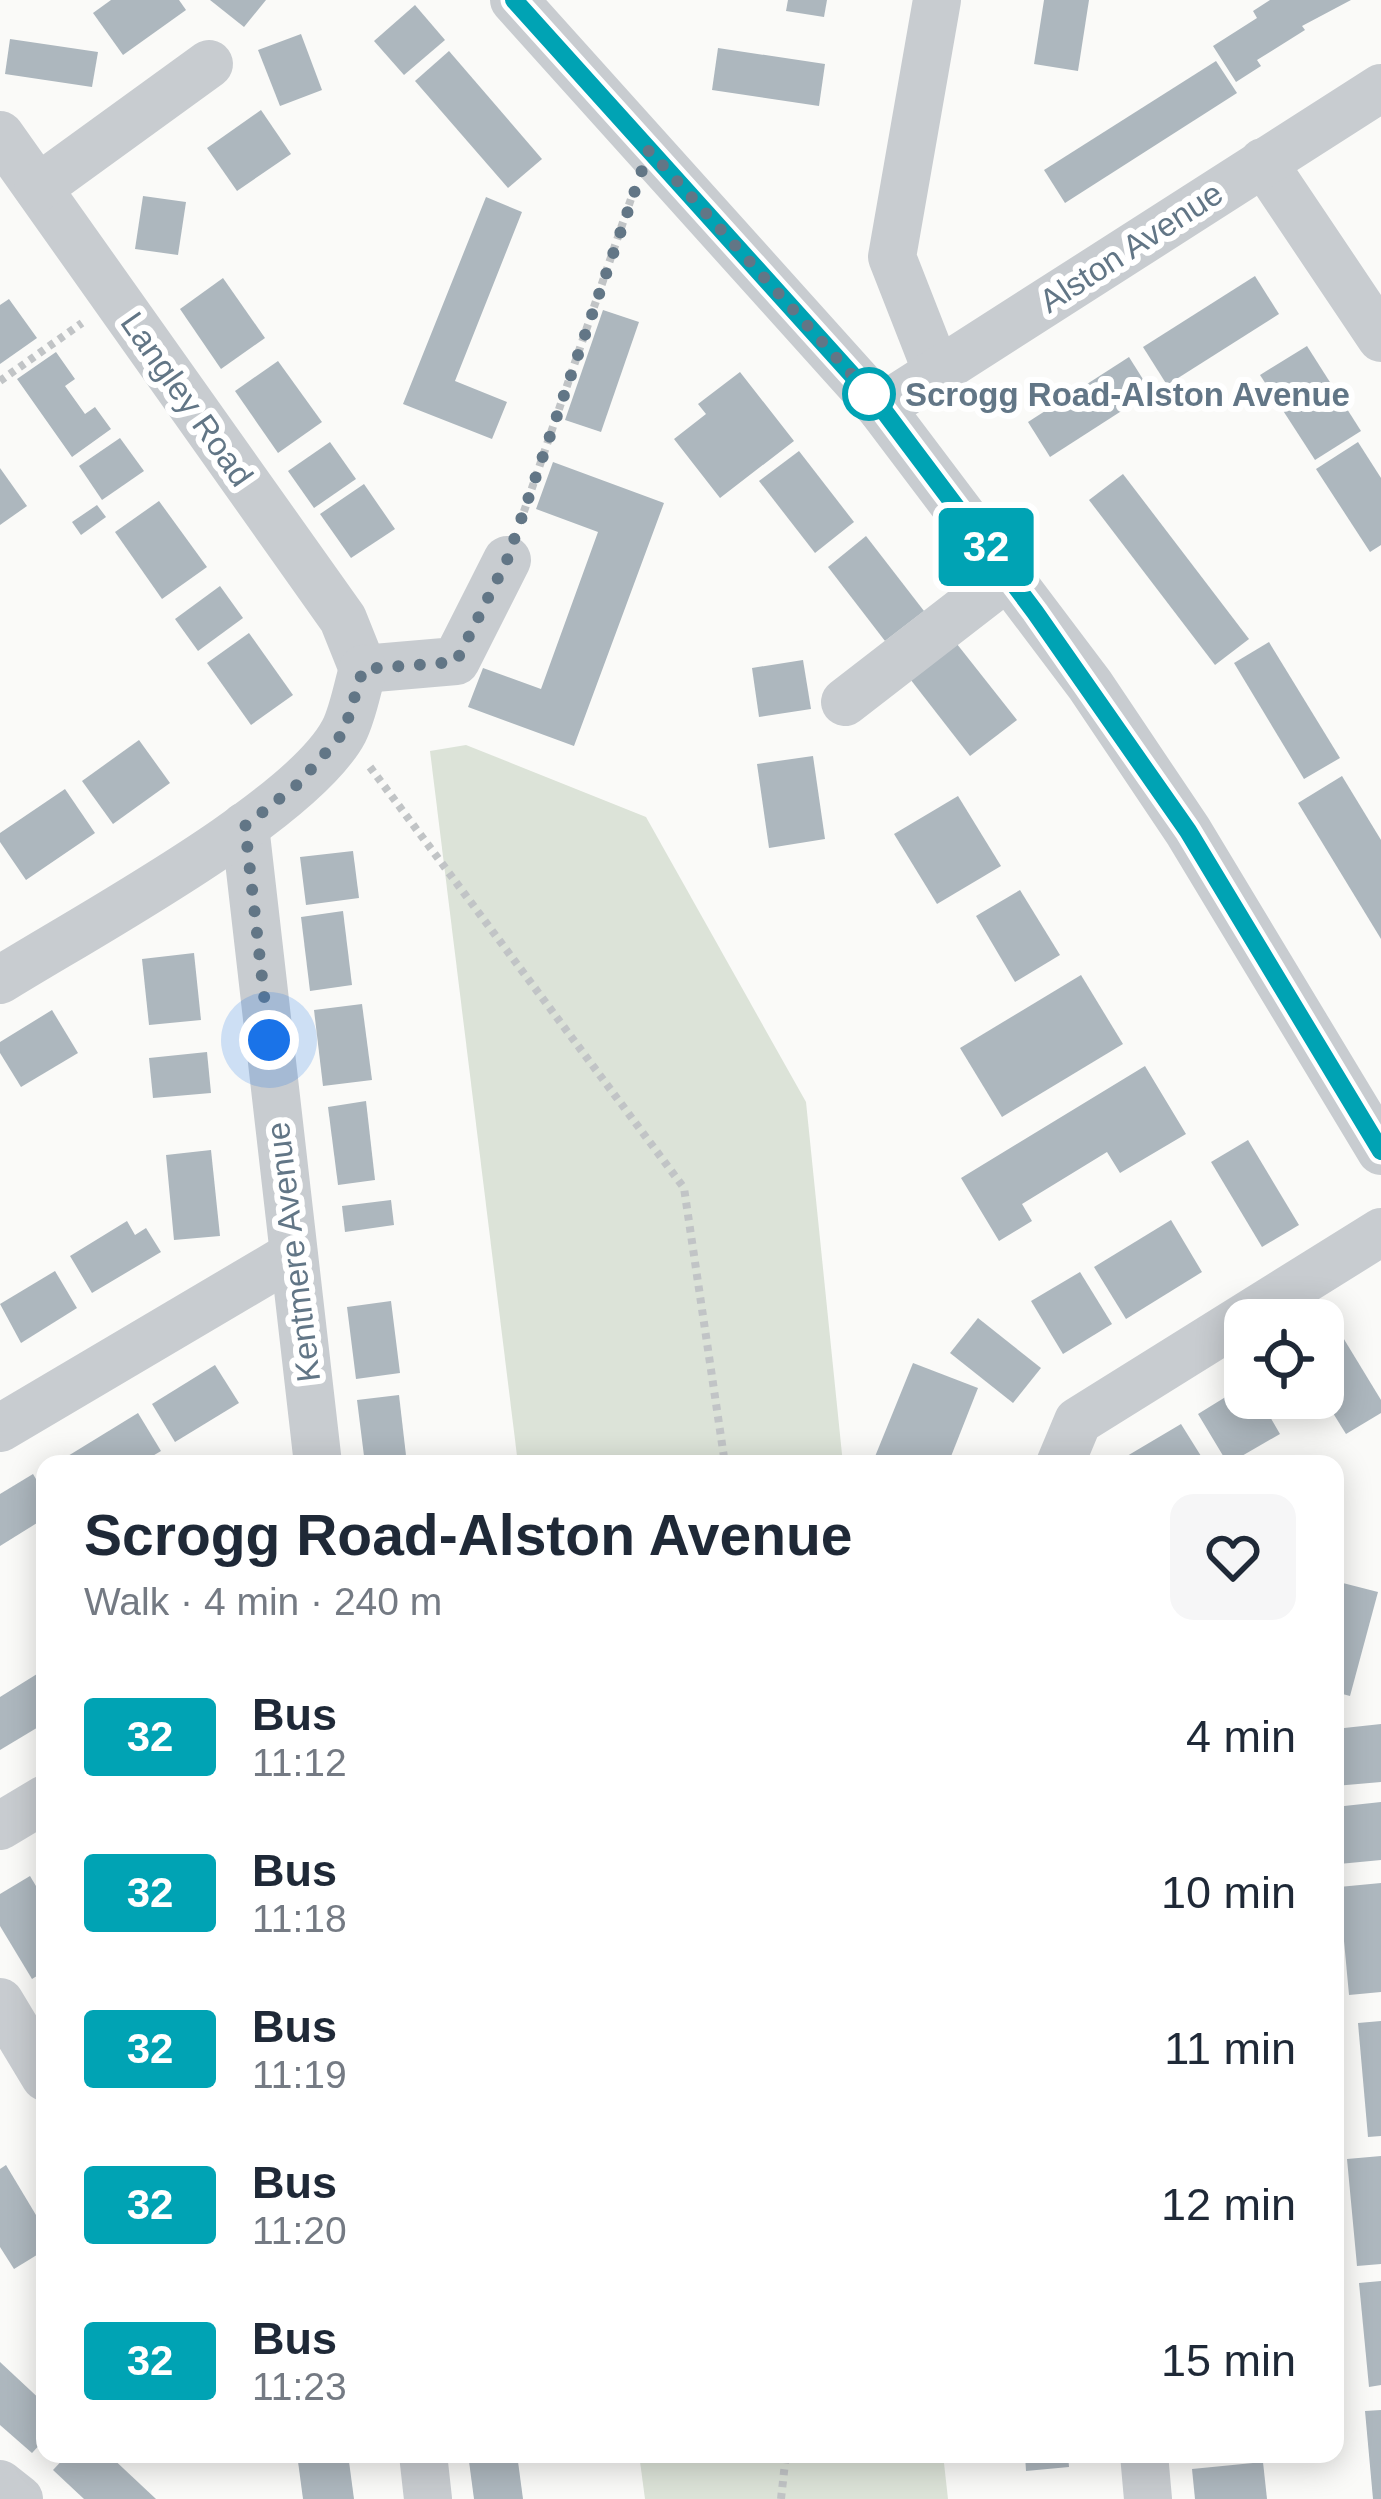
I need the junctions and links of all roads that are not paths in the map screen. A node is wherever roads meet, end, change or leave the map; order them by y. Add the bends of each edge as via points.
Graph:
1 (514, 0) edge
2 (938, 0) edge
3 (209, 64) dead end
4 (1381, 88) edge
5 (0, 135) edge
6 (1263, 162) junction
7 (38, 188) junction
8 (1381, 338) edge
9 (937, 372) junction
10 (881, 407) junction
11 (507, 560) road end
12 (1008, 576) junction
13 (363, 669) junction
14 (845, 702) dead end
15 (245, 826) junction
16 (0, 980) edge
17 (1381, 1151) edge
18 (1381, 1232) edge
19 (293, 1256) junction
20 (0, 1428) edge
21 (317, 1455) edge
22 (1064, 1455) edge
23 (36, 1804) edge
24 (0, 1826) edge
25 (0, 2002) edge
26 (36, 2062) edge
27 (424, 2463) edge
28 (1145, 2463) edge
29 (0, 2485) edge
30 (19, 2499) edge
31 (428, 2499) edge
32 (1148, 2499) edge

1 - 10 street
2 - 9 street via 892,257
3 - 7 street
4 - 6 street, Alston Avenue
5 - 7 street, Langley Road
6 - 8 street
6 - 9 street, Alston Avenue
7 - 13 street, Langley Road via 343,619
9 - 10 street, Alston Avenue
10 - 12 street
11 - 13 street via 456,662
12 - 14 street
12 - 17 street via 1188,831
13 - 15 street via 344,732 298,784
15 - 16 street
15 - 19 street, Kentmere Avenue
18 - 22 street via 1078,1421
19 - 20 street
19 - 21 street, Kentmere Avenue
23 - 24 street
25 - 26 street
27 - 31 street
28 - 32 street
29 - 30 street

